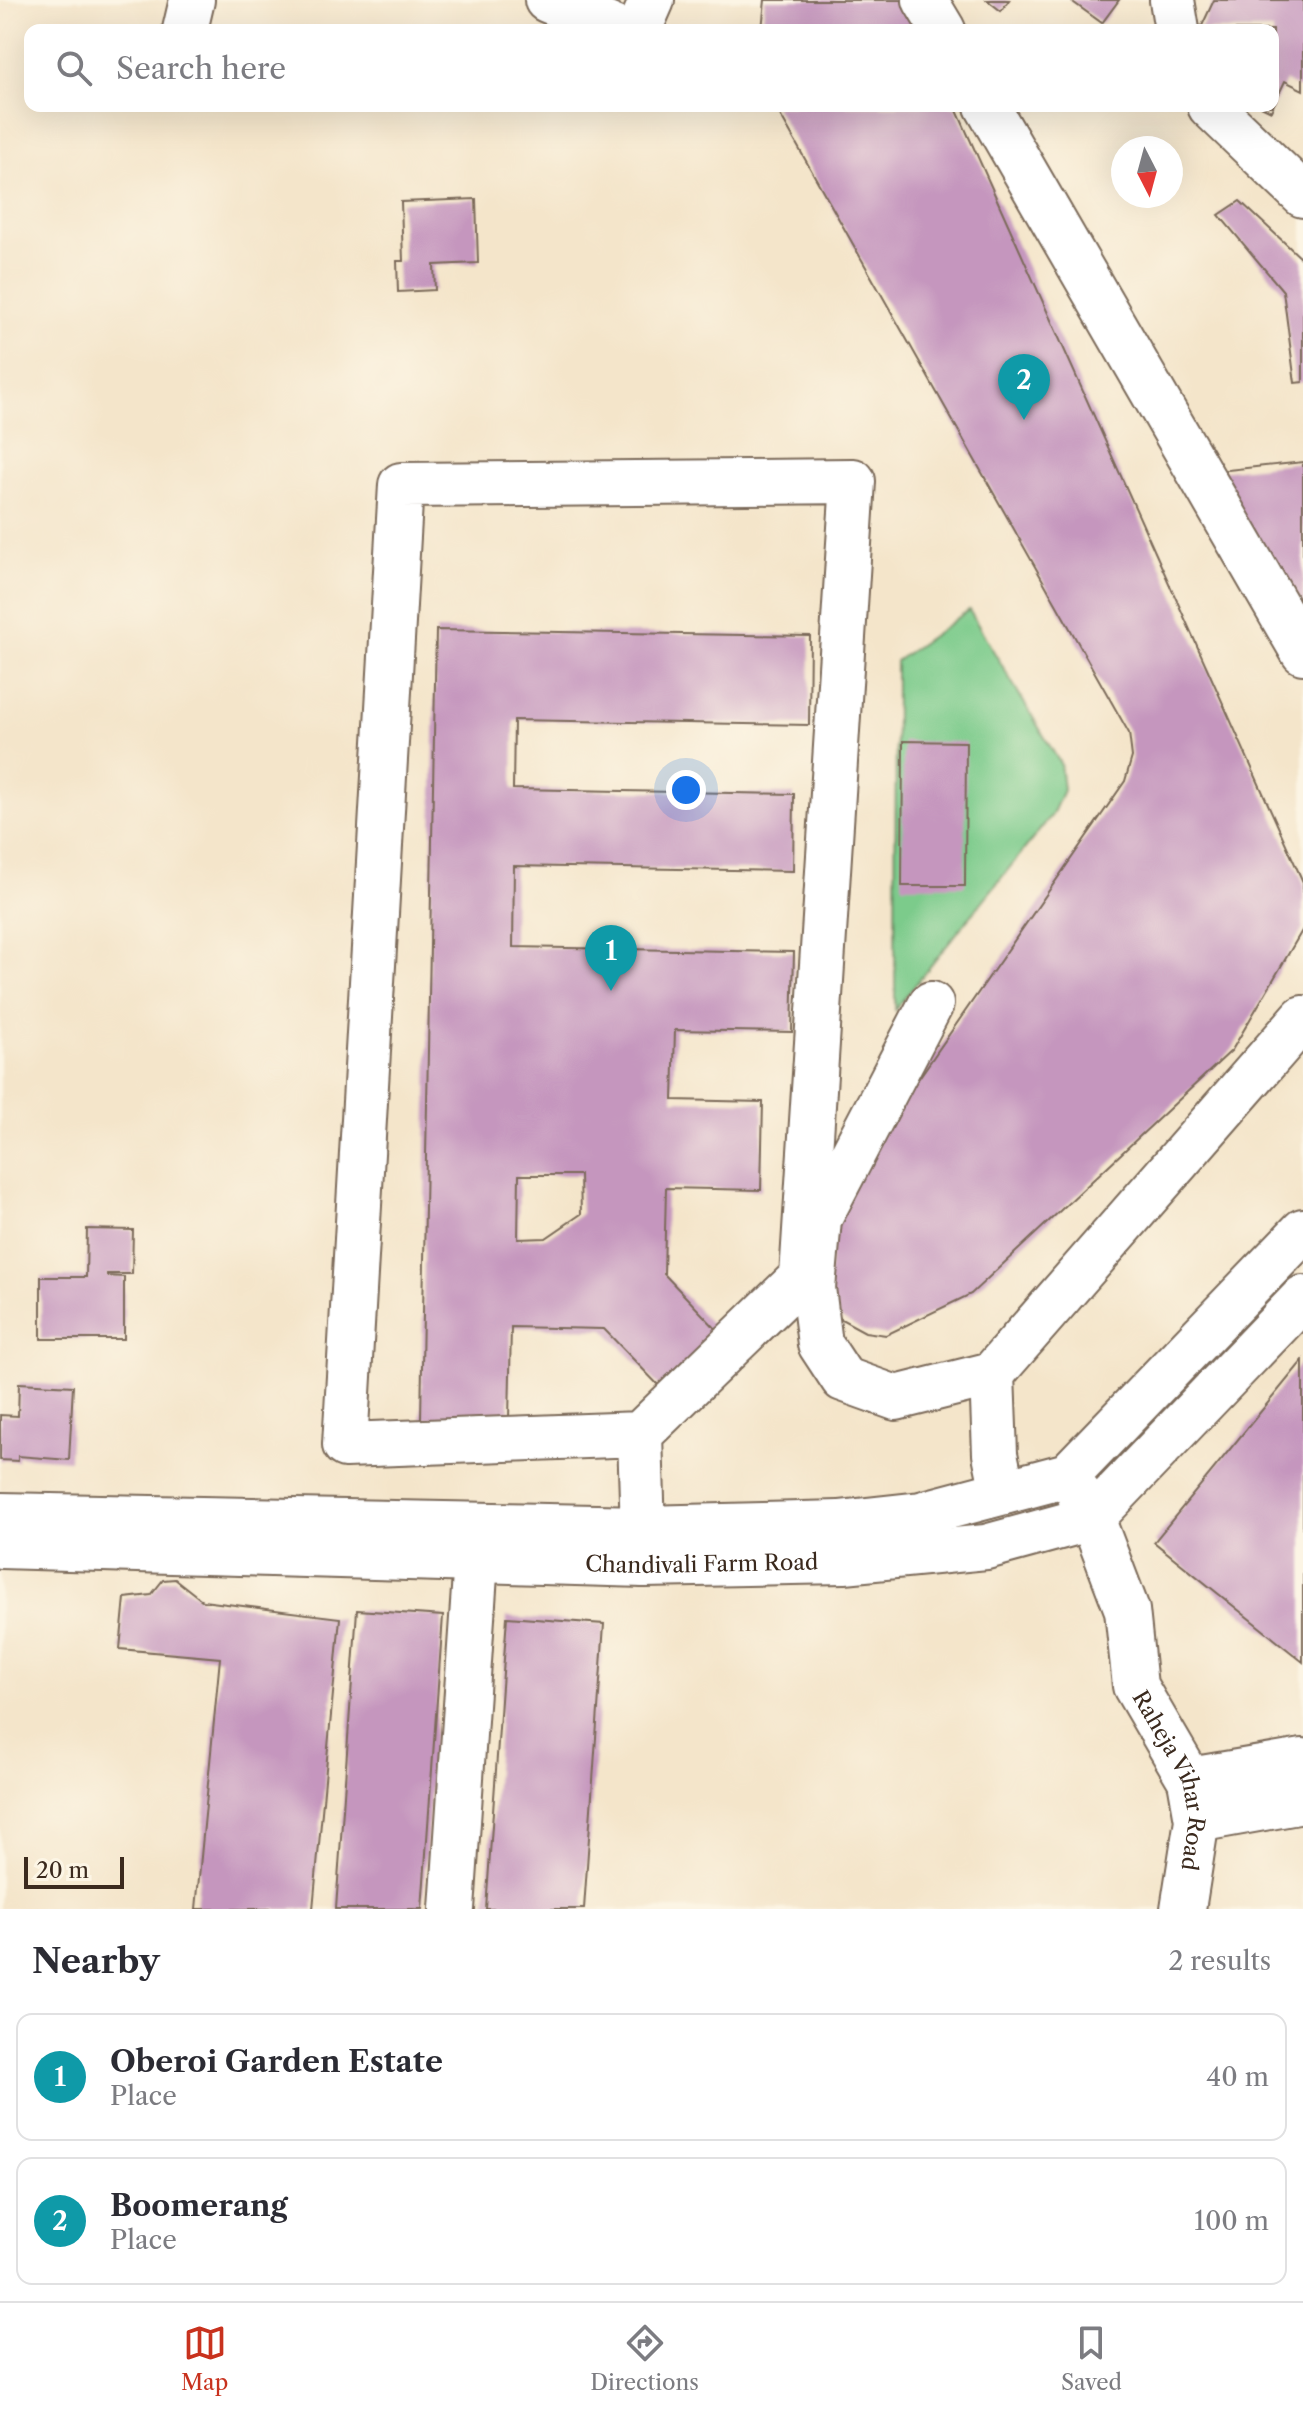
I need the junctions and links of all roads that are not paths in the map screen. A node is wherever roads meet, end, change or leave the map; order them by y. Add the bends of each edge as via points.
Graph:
1 (192, 0) edge
2 (547, 0) edge
3 (652, 0) edge
4 (925, 0) edge
5 (1172, 0) edge
6 (186, 24) edge
7 (605, 24) edge
8 (641, 24) edge
9 (939, 24) edge
10 (1176, 24) edge
11 (990, 112) edge
12 (1216, 112) edge
13 (1303, 195) edge
14 (1303, 652) edge
15 (931, 1004) dead end
16 (1303, 1018) edge
17 (1303, 1231) edge
18 (1303, 1298) edge
19 (992, 1374) junction
20 (640, 1434) junction
21 (1068, 1475) junction
22 (1003, 1492) junction
23 (0, 1515) edge
24 (1092, 1518) junction
25 (0, 1546) edge
26 (644, 1546) junction
27 (476, 1560) junction
28 (1303, 1761) edge
29 (1193, 1800) junction
30 (1303, 1801) edge
31 (452, 1909) edge
32 (1183, 1909) edge

1 - 6 street
2 - 7 street
3 - 8 street
4 - 9 street
5 - 10 street
11 - 14 street
12 - 13 street
15 - 19 street via 819,1219 813,1288 820,1344 843,1379 896,1398
16 - 19 street
17 - 21 street
18 - 24 street
19 - 22 street via 995,1454
20 - 20 street via 345,1445 401,485 853,481 802,1277
20 - 26 street
21 - 22 street
21 - 24 street, Raheja Vihar Road
22 - 26 street via 921,1514
23 - 26 street
24 - 26 street, Chandivali Farm Road via 986,1547 844,1561
24 - 29 street, Raheja Vihar Road via 1127,1610 1135,1686
25 - 27 street, Chandivali Farm Road
26 - 27 street, Chandivali Farm Road
27 - 31 street
28 - 29 street
29 - 30 street
29 - 32 street, Raheja Vihar Road

